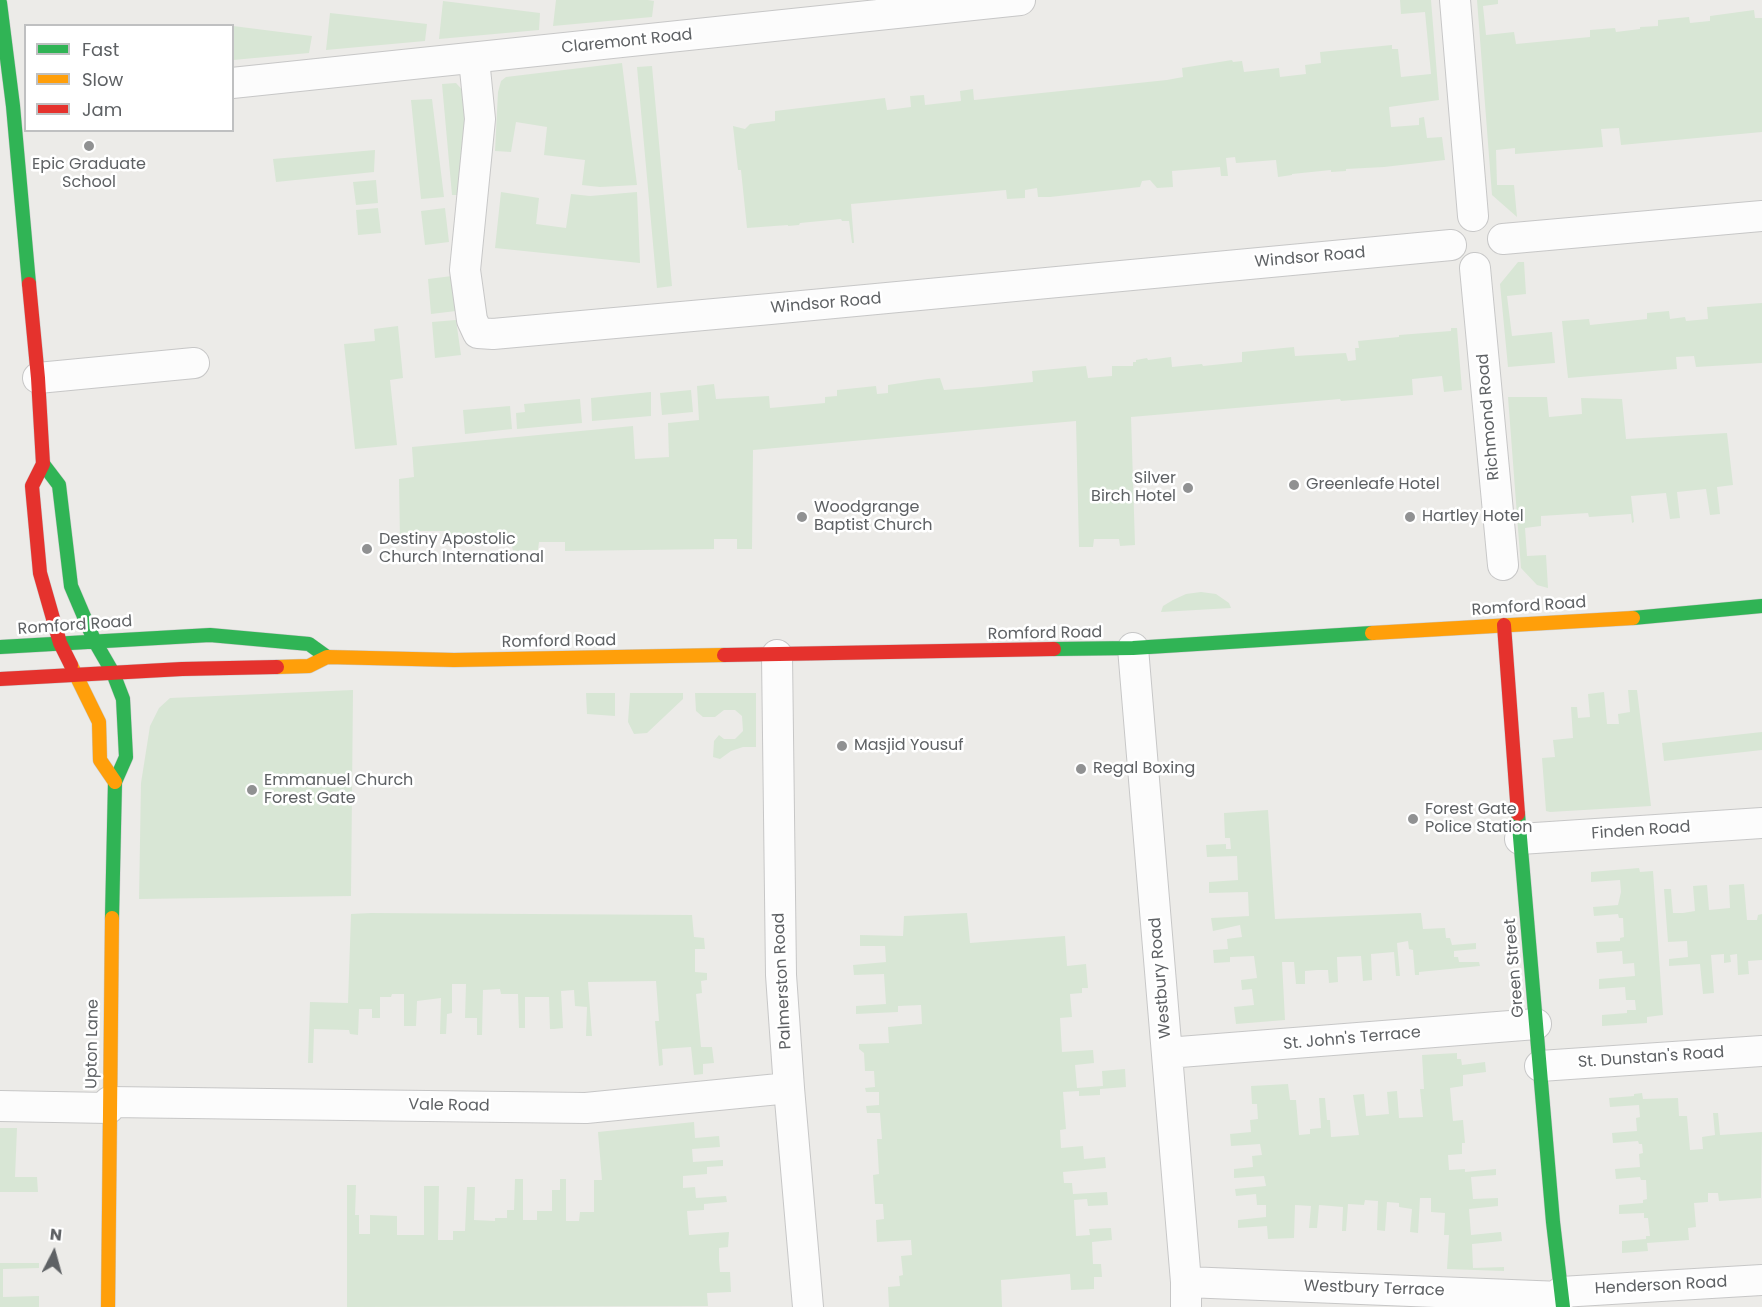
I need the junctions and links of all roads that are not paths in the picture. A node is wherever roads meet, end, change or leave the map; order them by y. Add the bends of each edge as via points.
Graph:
1 (1020, 0) edge
2 (1455, 0) edge
3 (0, 3) edge
4 (474, 59) junction
5 (234, 83) edge
6 (19, 105) edge
7 (1473, 216) junction
8 (1762, 216) edge
9 (1503, 239) junction
10 (1450, 245) junction
11 (1475, 268) junction
12 (194, 363) dead end
13 (38, 378) junction
14 (43, 464) junction
15 (1503, 566) dead end
16 (1762, 606) edge
17 (1504, 625) junction
18 (94, 640) junction
19 (60, 643) junction
20 (0, 647) edge
21 (777, 655) junction
22 (327, 657) junction
23 (1133, 658) junction
24 (113, 673) junction
25 (75, 676) junction
26 (0, 679) edge
27 (115, 782) junction
28 (1762, 823) edge
29 (1520, 839) junction
30 (1536, 1024) junction
31 (1762, 1051) edge
32 (1167, 1053) junction
33 (1540, 1066) junction
34 (789, 1088) junction
35 (109, 1105) junction
36 (0, 1106) edge
37 (1762, 1280) edge
38 (1186, 1294) edge
39 (1562, 1299) edge
40 (108, 1307) edge
41 (808, 1307) edge

1 - 4 street, Claremont Road
2 - 7 street
3 - 6 main road
4 - 5 street, Claremont Road
4 - 10 street, Windsor Road via 480,119 465,270 472,320 478,333
6 - 13 main road
7 - 9 street via 1491,220
7 - 10 street via 1458,223
8 - 9 street
9 - 11 street via 1501,252 1492,262
10 - 11 street via 1457,259
11 - 15 street, Richmond Road
12 - 13 street
13 - 14 main road
14 - 18 main road, Upton Lane via 59,485 71,586
14 - 19 main road via 33,486 40,573
16 - 17 main road, Romford Road
17 - 23 main road, Romford Road
17 - 29 main road, Green Street
18 - 19 main road, Romford Road
18 - 22 main road, Romford Road via 210,635 309,644
18 - 24 main road, Upton Lane
19 - 20 main road, Romford Road
19 - 25 main road
21 - 22 main road, Romford Road via 454,660
21 - 23 main road, Romford Road
21 - 34 street, Palmerston Road via 781,975
22 - 24 main road, Romford Road via 309,666
23 - 32 street, Westbury Road
24 - 25 main road, Romford Road
24 - 27 main road, Upton Lane via 123,699 126,757
25 - 26 main road, Romford Road
25 - 27 main road via 99,722 100,760
27 - 35 main road, Upton Lane
28 - 29 street, Finden Road
29 - 30 main road, Green Street
30 - 32 street, St. John's Terrace
30 - 33 main road, Green Street
31 - 33 street, St. Dunstan's Road
32 - 38 street, Westbury Road
33 - 39 main road, Green Street
34 - 35 street, Vale Road via 586,1108
34 - 41 street, Palmerston Road
35 - 36 street, Vale Road
35 - 40 main road, Upton Lane
37 - 39 street, Henderson Road
38 - 39 street, Westbury Terrace

